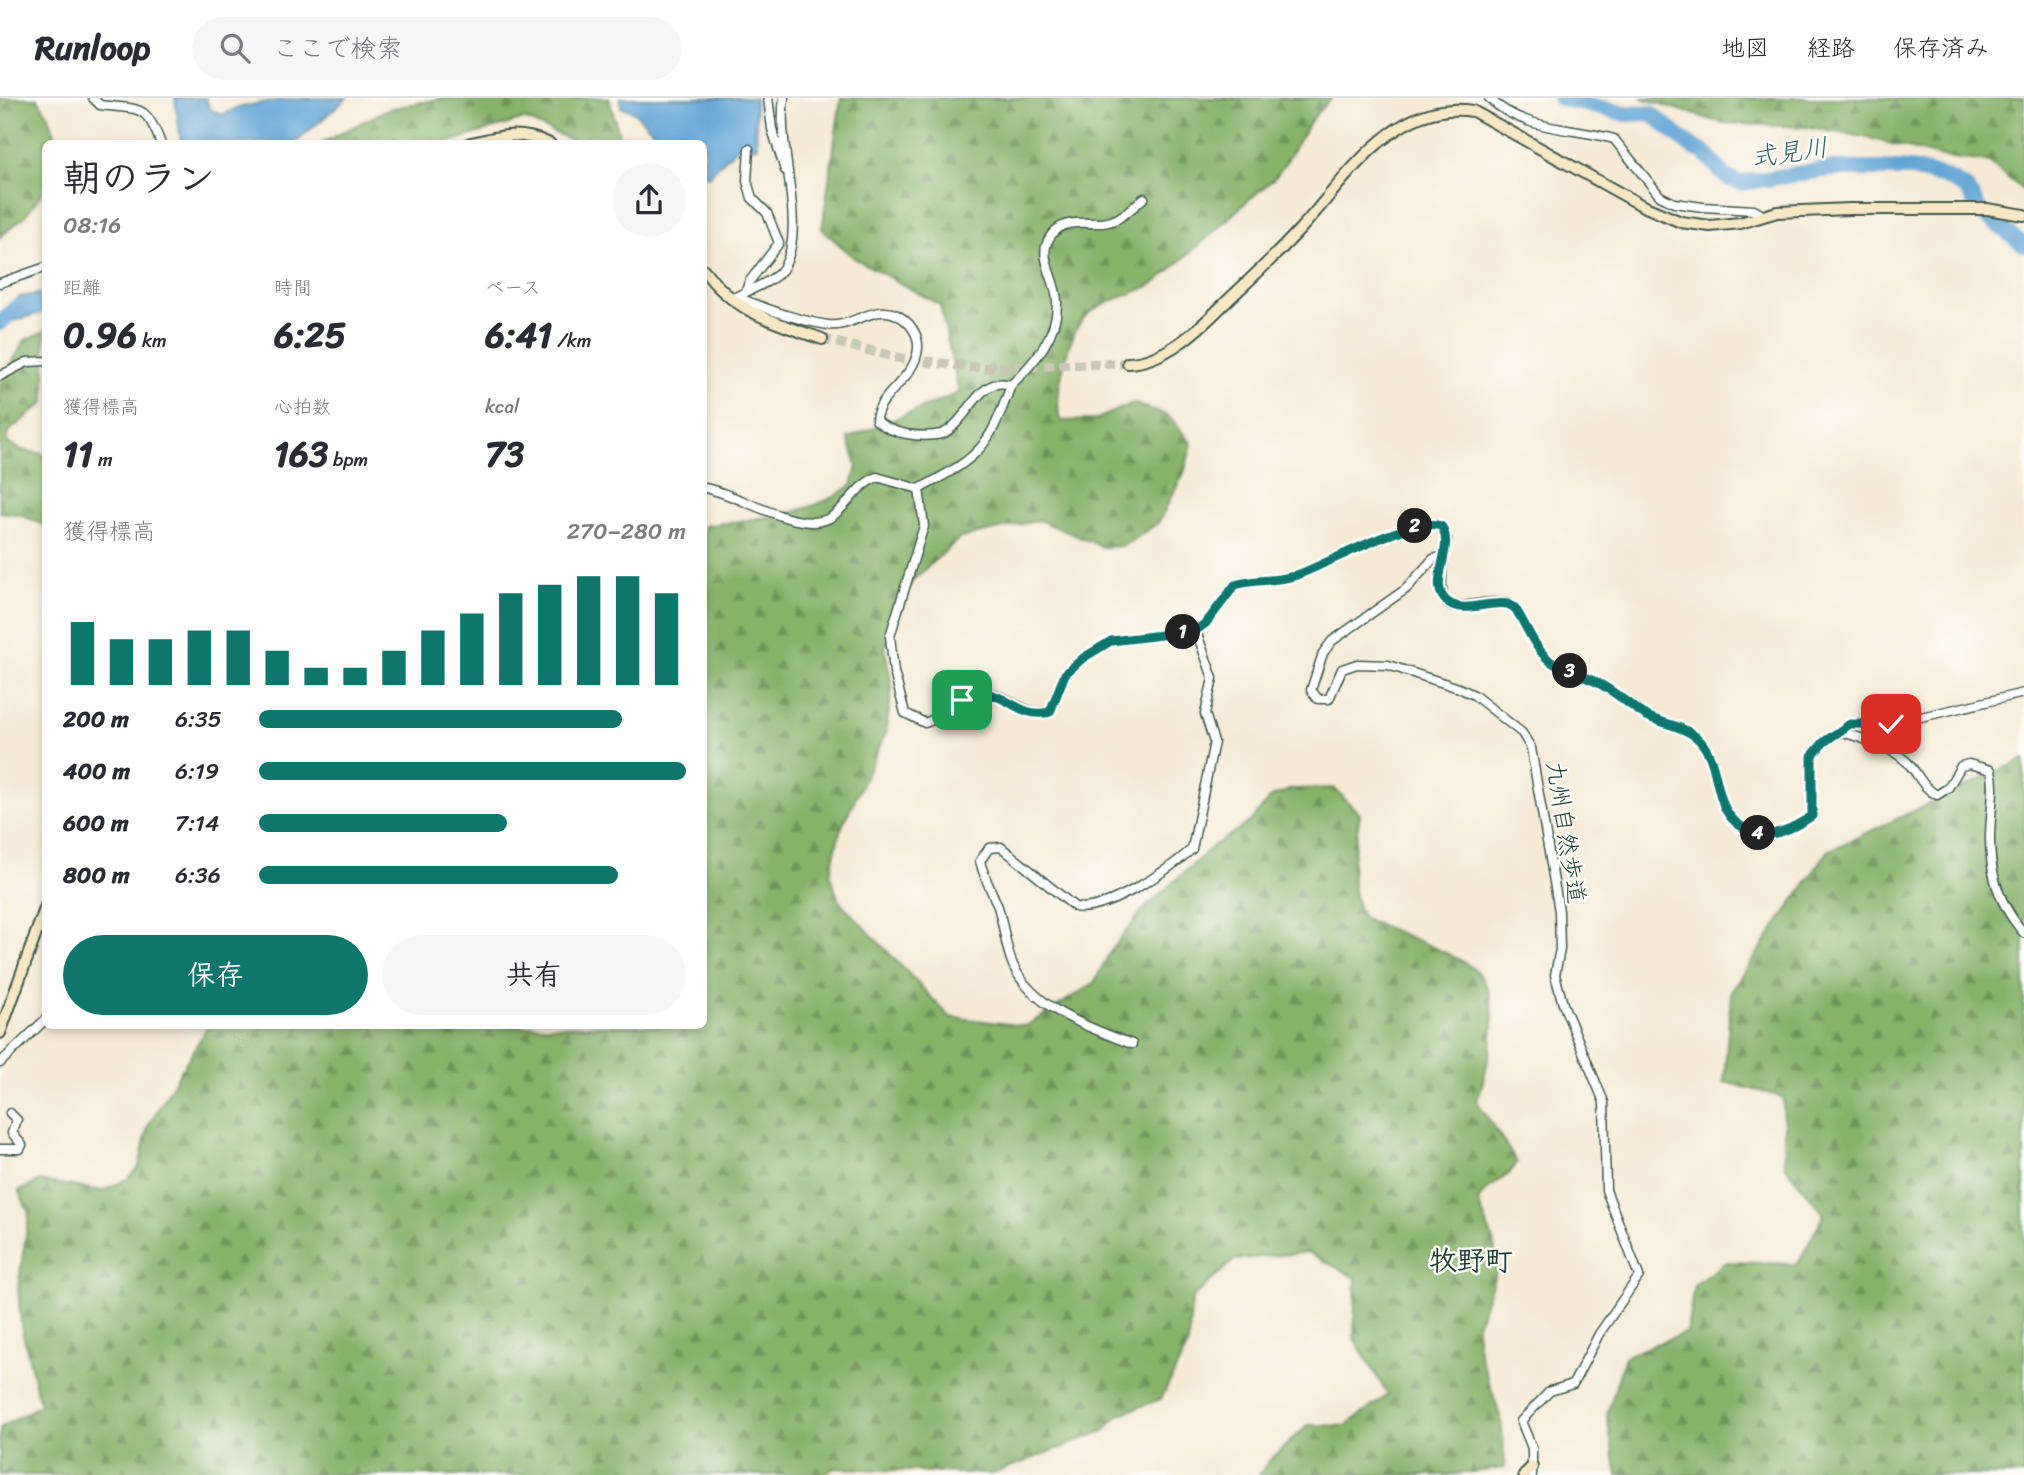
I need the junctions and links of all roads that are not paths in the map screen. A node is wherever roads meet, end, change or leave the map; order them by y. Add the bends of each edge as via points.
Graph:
1 (93, 98) edge
2 (768, 98) edge
3 (785, 98) edge
4 (1489, 98) edge
5 (159, 140) edge
6 (486, 140) edge
7 (542, 140) edge
8 (749, 149) dead end
9 (786, 173) junction
10 (1144, 198) dead end
11 (2024, 215) edge
12 (1764, 216) junction
13 (42, 268) edge
14 (707, 273) edge
15 (0, 283) edge
16 (746, 292) junction
17 (733, 298) junction
18 (822, 339) tunnel mouth
19 (42, 360) edge
20 (1128, 363) tunnel mouth
21 (0, 376) edge
22 (1011, 385) junction
23 (707, 488) edge
24 (919, 489) junction
25 (1444, 556) junction
26 (1195, 631) junction
27 (2024, 693) edge
28 (1840, 731) junction
29 (42, 917) edge
30 (2024, 933) edge
31 (42, 1023) edge
32 (0, 1033) edge
33 (1132, 1044) dead end
34 (0, 1063) edge
35 (10, 1113) dead end
36 (0, 1149) edge
37 (1529, 1472) edge

1 - 5 street via 100,105 142,110 151,118
2 - 9 street via 772,130
3 - 9 street
4 - 12 street via 1526,122 1614,139 1660,196 1674,203 1754,210
6 - 7 street via 513,134
8 - 16 street via 747,181 752,198 767,213 779,243
9 - 16 street via 792,249 780,272
10 - 22 street via 1108,222 1075,223 1055,231 1046,246 1045,262 1058,302 1054,324 1044,348
11 - 12 street via 1987,209 1850,209
12 - 20 street via 1710,226 1681,222 1643,206 1473,111 1452,106 1427,111 1370,146 1292,239 1197,329 1161,353
13 - 15 street
14 - 17 street
16 - 17 street
17 - 18 street via 769,320
17 - 22 street via 833,326 879,312 905,320 918,337 918,349 901,384 877,410 876,420 892,429 942,434 964,418 990,384
19 - 21 street via 27,362
22 - 24 street via 999,418 975,455
23 - 24 street via 799,521 816,522 832,516 853,492 877,477
24 - 26 street via 924,526 890,636 905,713 915,719 925,723 939,719 976,693 988,692 1025,711 1050,712 1065,674 1103,644
25 - 26 street via 1446,532 1441,526 1427,523 1405,529 1292,576 1235,585
25 - 28 street via 1440,586 1446,602 1455,607 1508,604 1550,661 1597,682 1648,716 1696,737 1709,755 1720,804 1732,820 1752,832 1770,835 1812,816 1812,756
25 - 37 street, 九州自然歩道 via 1433,559 1406,589 1332,641 1321,657 1311,690 1318,699 1329,699 1342,669 1357,664 1388,665 1474,695 1522,733 1531,748 1559,911 1555,975 1604,1102 1606,1190 1640,1276 1599,1334 1573,1384 1550,1391 1521,1421 1532,1448
26 - 33 street via 1213,678 1205,713 1214,742 1192,849 1127,894 1086,910 1075,907 1001,847 989,848 981,862 1011,962 1021,980 1059,1011
27 - 28 street via 1891,724 1850,724
28 - 30 street via 1886,748 1907,763 1925,789 1937,795 1948,788 1961,766 1992,769 1994,887
29 - 32 street
31 - 34 street
35 - 36 street via 17,1120 12,1133 22,1145 20,1149

